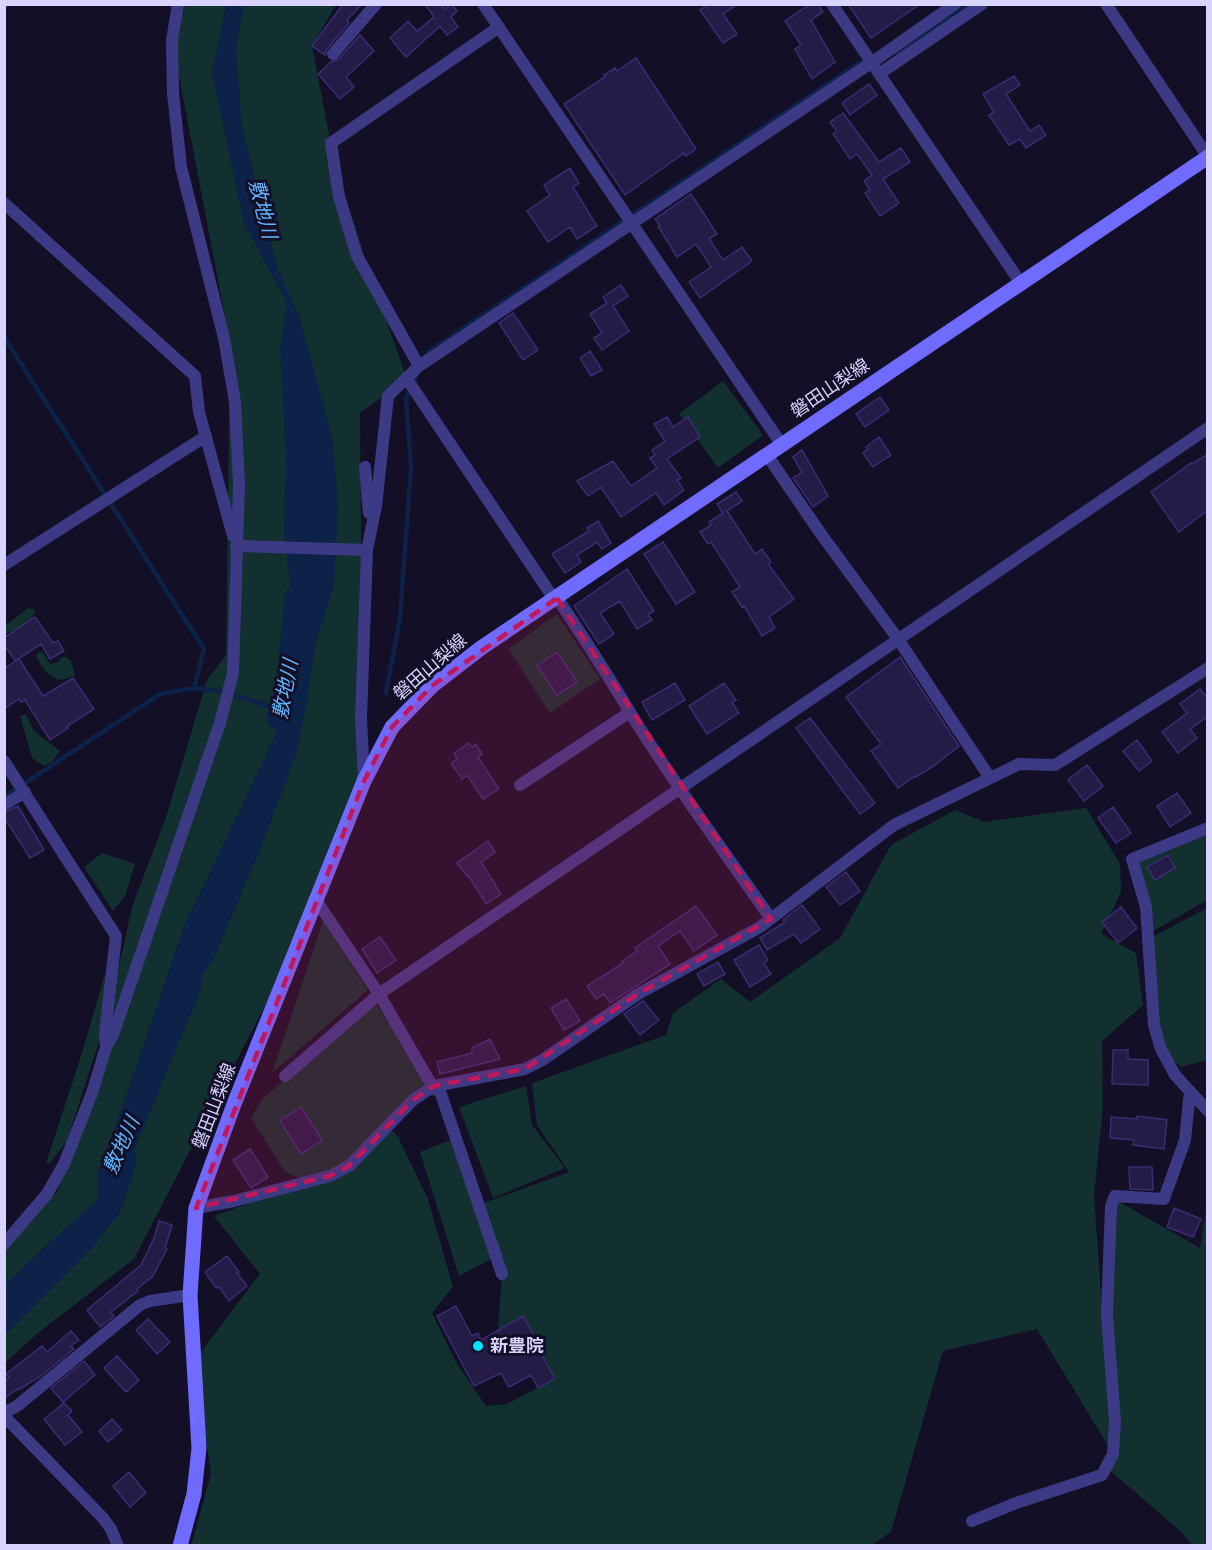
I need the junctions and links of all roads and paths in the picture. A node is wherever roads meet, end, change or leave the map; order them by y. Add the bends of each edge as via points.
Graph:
1 (178, 4) edge
2 (375, 4) edge
3 (483, 4) edge
4 (832, 4) edge
5 (955, 4) edge
6 (982, 4) edge
7 (1106, 4) edge
8 (499, 27) junction
9 (333, 54) dead end
10 (871, 63) junction
11 (879, 74) junction
12 (1207, 157) edge
13 (4, 202) edge
14 (632, 224) junction
15 (1020, 282) junction
16 (419, 366) junction
17 (407, 379) junction
18 (1208, 428) edge
19 (206, 436) junction
20 (782, 445) junction
21 (767, 455) junction
22 (365, 467) dead end
23 (370, 532) junction
24 (242, 547) junction
25 (362, 549) junction
26 (4, 565) edge
27 (555, 598) junction
28 (898, 639) junction
29 (1208, 668) edge
30 (630, 712) junction
31 (4, 761) edge
32 (990, 778) junction
33 (364, 782) junction
34 (520, 785) dead end
35 (681, 789) junction
36 (25, 792) junction
37 (4, 805) edge
38 (1208, 828) edge
39 (316, 900) junction
40 (771, 919) junction
41 (379, 994) junction
42 (106, 1047) junction
43 (285, 1076) dead end
44 (434, 1086) junction
45 (1190, 1091) junction
46 (1208, 1111) edge
47 (196, 1208) junction
48 (4, 1244) edge
49 (502, 1274) dead end
50 (190, 1295) junction
51 (4, 1414) edge
52 (972, 1521) dead end
53 (118, 1545) edge
54 (180, 1545) edge

1 - 24 street via 172,40 177,135 235,402
2 - 9 street
3 - 8 street
4 - 10 street
5 - 10 street
6 - 11 street
7 - 12 street
8 - 14 street
8 - 16 street via 331,143 339,197 357,256
10 - 11 street
10 - 14 street
11 - 15 street
12 - 15 main road, 磐田山梨線
13 - 19 street via 195,376
14 - 16 street
14 - 20 street
15 - 20 main road, 磐田山梨線
16 - 17 street
17 - 23 street via 388,396
17 - 27 street
18 - 28 street
19 - 24 street
19 - 26 street
20 - 21 main road, 磐田山梨線
21 - 27 main road, 磐田山梨線
21 - 28 street
22 - 23 street
23 - 25 street
24 - 25 street
24 - 42 street via 233,673 220,723
25 - 33 street
27 - 30 street via 597,656
27 - 33 main road, 磐田山梨線 via 433,685 392,727
28 - 32 street
28 - 35 street
29 - 32 street via 1056,765 1019,764
30 - 34 street
30 - 35 street
31 - 36 street
32 - 40 street via 894,825
33 - 39 main road, 磐田山梨線
35 - 40 street
35 - 41 street
36 - 37 street
36 - 42 street via 116,936
38 - 45 street via 1132,859 1146,907 1154,1025 1175,1075
39 - 41 street
39 - 47 main road, 磐田山梨線
40 - 44 street via 638,994 525,1069
41 - 43 street
41 - 44 street
42 - 48 street via 64,1164 47,1194
44 - 47 street via 413,1100 349,1166 330,1176
44 - 49 street via 441,1094
45 - 46 street
45 - 52 street via 1185,1140 1164,1199 1115,1196 1111,1206 1107,1314 1116,1422 1113,1454 1102,1475
47 - 50 main road, 磐田山梨線
50 - 51 street via 140,1305
50 - 54 main road, 磐田山梨線 via 200,1448 194,1494
51 - 53 street via 103,1518

